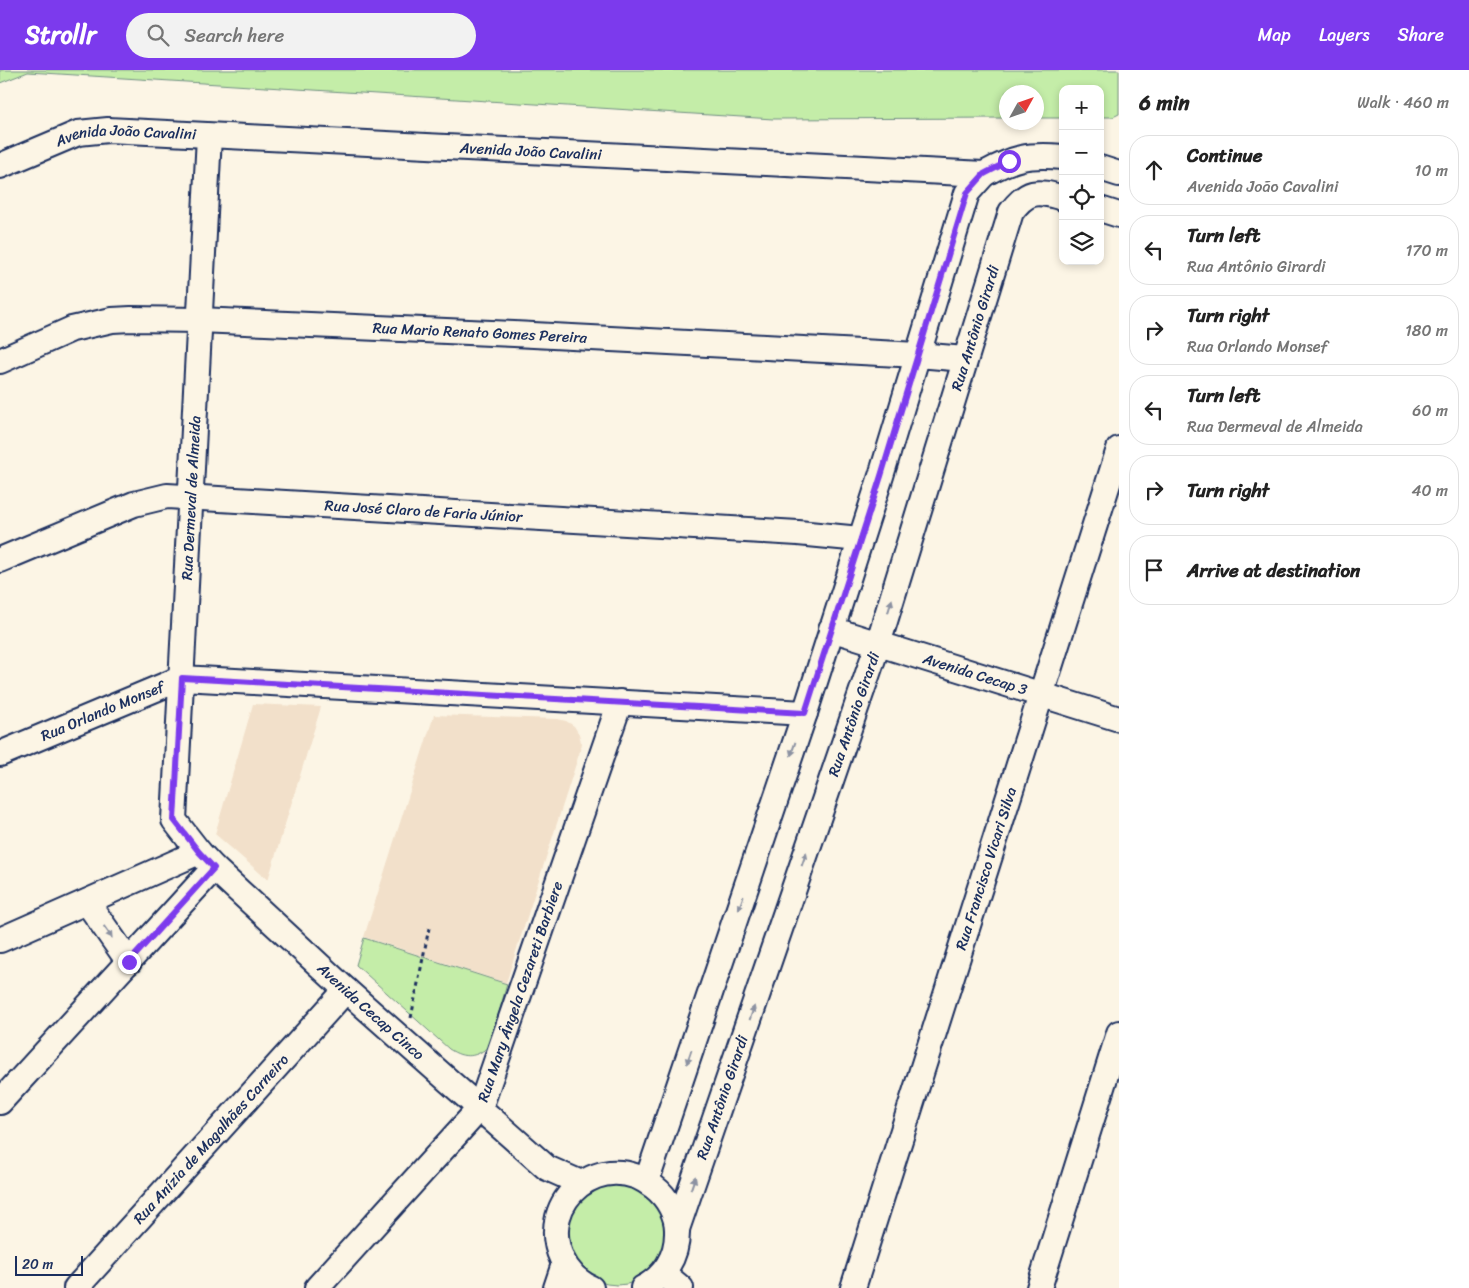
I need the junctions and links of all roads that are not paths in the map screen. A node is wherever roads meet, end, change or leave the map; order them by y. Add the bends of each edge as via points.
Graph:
1 (208, 136) junction
2 (1059, 157) edge
3 (0, 166) edge
4 (1104, 169) edge
5 (984, 174) junction
6 (1119, 174) edge
7 (1059, 197) edge
8 (1104, 210) edge
9 (1119, 215) edge
10 (199, 320) junction
11 (918, 355) junction
12 (965, 359) junction
13 (0, 361) edge
14 (1119, 449) edge
15 (190, 499) junction
16 (860, 539) junction
17 (0, 560) edge
18 (831, 629) junction
19 (878, 644) junction
20 (182, 678) junction
21 (1041, 695) junction
22 (620, 702) junction
23 (805, 713) junction
24 (1119, 720) edge
25 (0, 754) edge
26 (206, 860) junction
27 (87, 902) junction
28 (0, 940) edge
29 (129, 962) junction
30 (346, 990) junction
31 (1119, 1032) edge
32 (0, 1102) edge
33 (480, 1108) junction
34 (546, 1168) junction
35 (647, 1180) junction
36 (582, 1183) junction
37 (563, 1204) junction
38 (677, 1229) junction
39 (564, 1264) junction
40 (649, 1284) edge
41 (584, 1287) edge
42 (76, 1288) edge
43 (317, 1288) edge
44 (556, 1288) edge
45 (681, 1288) edge
46 (853, 1288) edge
47 (1039, 1288) edge

1 - 3 street, Avenida João Cavalini via 108,130 78,134
1 - 5 street, Avenida João Cavalini
1 - 10 street, Rua Dermeval de Almeida
2 - 5 street via 1037,155 1009,161
4 - 6 street
5 - 11 street via 967,193
7 - 12 street, Rua Antônio Girardi via 1045,192 1032,194 1022,198 1011,212
8 - 9 street
10 - 11 street, Rua Mario Renato Gomes Pereira
10 - 13 street, Rua Mario Renato Gomes Pereira via 112,320 72,329
10 - 15 street, Rua Dermeval de Almeida
11 - 12 street, Rua Mario Renato Gomes Pereira
11 - 16 street
19 -> 12 street, Rua Antônio Girardi
14 - 21 street, Rua Francisco Vicari Silva
15 - 16 street, Rua José Claro de Faria Júnior via 788,532
15 - 17 street, Rua José Claro de Faria Júnior via 166,496 134,504
15 - 20 street, Rua Dermeval de Almeida
16 - 18 street
18 - 19 street, Avenida Cecap 3
18 - 23 street
19 - 21 street, Avenida Cecap 3
38 -> 19 street, Rua Antônio Girardi
20 - 22 street, Rua Orlando Monsef
20 - 25 street, Rua Orlando Monsef
20 - 26 street, Rua Dermeval de Almeida via 174,820
21 - 24 street, Avenida Cecap 3
21 - 46 street, Rua Francisco Vicari Silva
22 - 23 street, Rua Orlando Monsef
22 - 33 street, Rua Mary Ângela Cezareti Barbiere
23 -> 35 street
26 - 27 street
26 - 29 street
26 - 30 street, Avenida Cecap Cinco
27 - 28 street
27 -> 29 street
29 - 32 street
30 - 33 street, Avenida Cecap Cinco
30 - 42 street, Rua Anízia de Magalhães Carneiro
31 - 47 street
33 - 34 street, Avenida Cecap Cinco
33 - 43 street, Rua Mary Ângela Cezareti Barbiere
34 - 36 street, Avenida Cecap Cinco
34 - 37 street, Avenida Cecap Cinco
35 - 36 street via 621,1172 600,1174
35 - 38 street via 662,1193 672,1210
36 - 37 street
37 - 39 street via 556,1228
38 - 40 street, Rua Antônio Girardi via 670,1263
39 - 41 street
39 - 44 street
40 - 45 street

